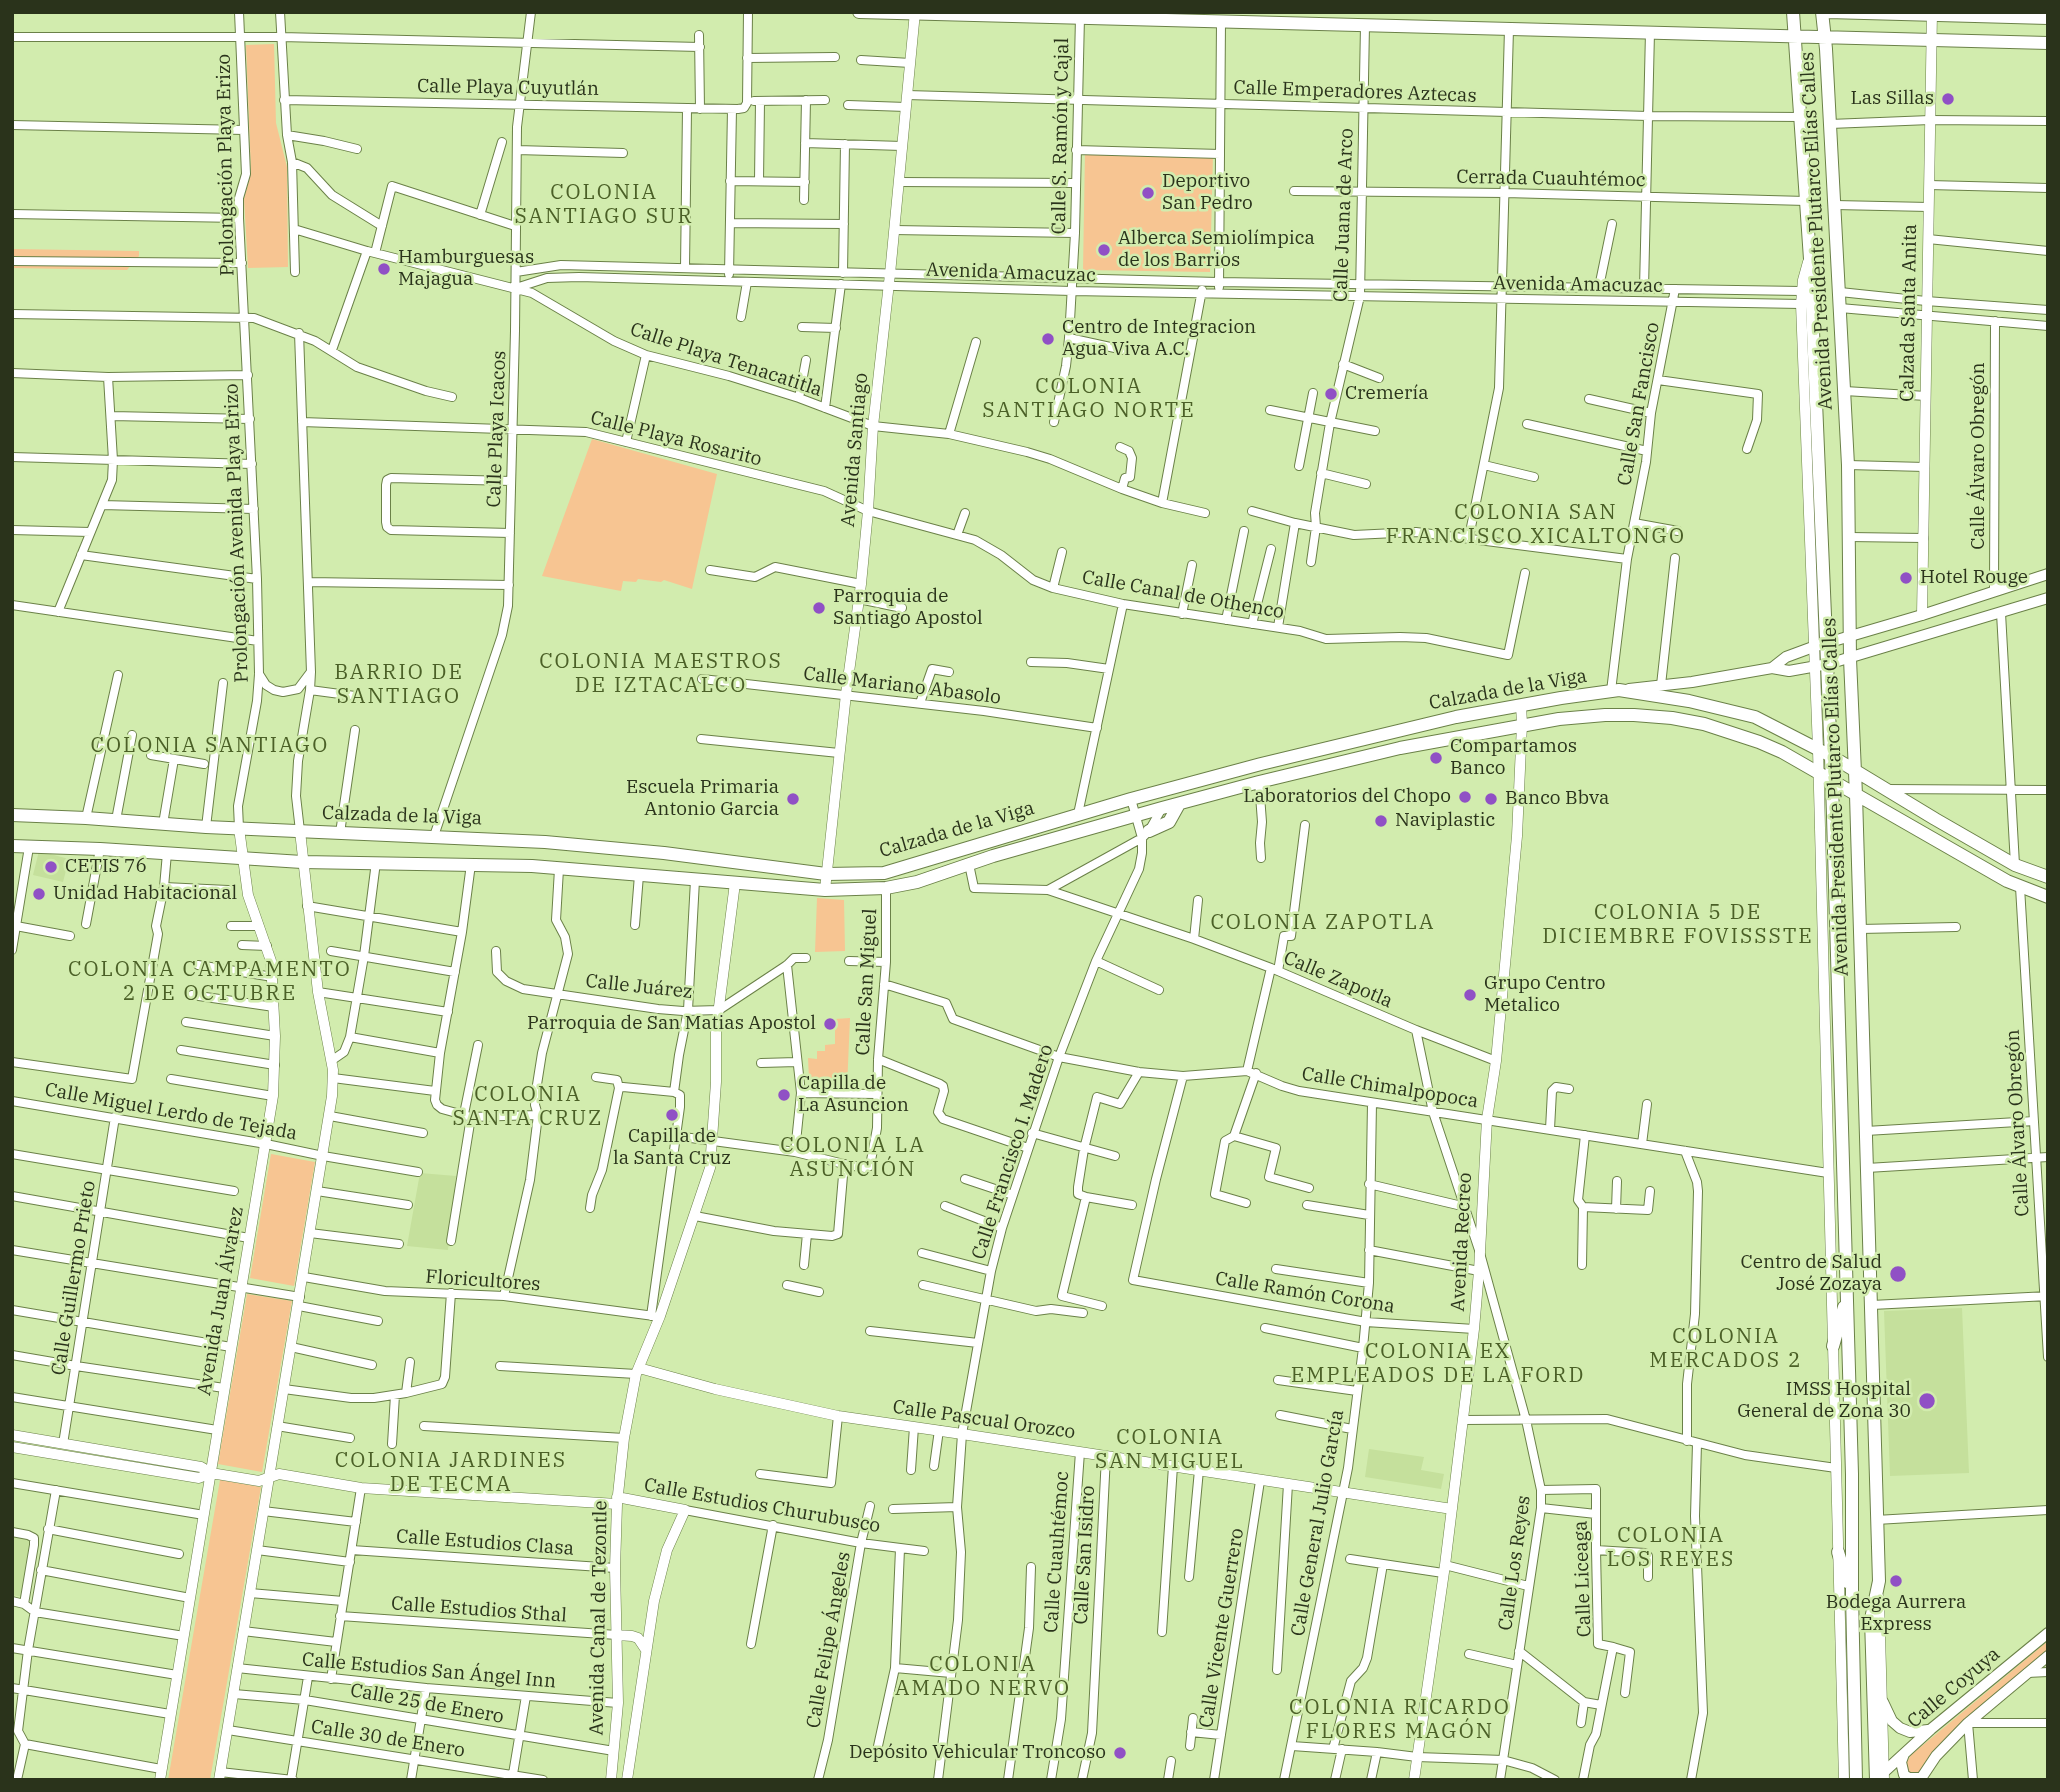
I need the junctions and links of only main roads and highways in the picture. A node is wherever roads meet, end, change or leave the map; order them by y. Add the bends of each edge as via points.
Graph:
1 (859, 12) edge
2 (1793, 12) edge
3 (1822, 12) edge
4 (1829, 12) edge
5 (915, 13) edge
6 (1932, 14) edge
7 (2042, 18) edge
8 (1795, 36) junction
9 (1825, 37) junction
10 (2041, 43) edge
11 (2048, 574) edge
12 (2048, 598) edge
13 (1850, 636) junction
14 (1827, 642) junction
15 (1850, 659) junction
16 (1828, 664) junction
17 (1772, 668) junction
18 (1615, 691) junction
19 (1831, 756) junction
20 (1855, 771) junction
21 (1832, 782) junction
22 (1856, 795) junction
23 (1179, 804) junction
24 (12, 815) edge
25 (1145, 835) road end
26 (534, 841) junction
27 (1972, 841) junction
28 (990, 842) junction
29 (12, 846) edge
30 (993, 856) junction
31 (1963, 857) junction
32 (532, 866) junction
33 (2048, 877) edge
34 (2048, 897) edge
35 (1847, 1293) junction
36 (1833, 1346) road end
37 (1838, 1552) road end
38 (1852, 1601) junction
39 (2048, 1633) edge
40 (2048, 1656) edge
41 (1883, 1702) road end
42 (1931, 1730) junction
43 (1905, 1751) junction
44 (1881, 1777) edge
45 (1920, 1779) edge
46 (1856, 1780) edge

1 - 5 main road
2 - 8 main road, Avenida Presidente Plutarco Elías Calles
3 - 9 main road, Avenida Presidente Plutarco Elías Calles
4 - 6 main road
5 - 8 main road
6 - 7 main road
7 - 10 main road
8 - 9 main road
8 - 14 main road, Avenida Presidente Plutarco Elías Calles
9 - 10 main road
9 - 13 main road, Avenida Presidente Plutarco Elías Calles via 1845,391
11 - 13 main road, Calzada de la Viga
12 - 15 main road, Calzada de la Viga
13 - 14 main road, Calzada de la Viga
13 - 15 main road, Avenida Presidente Plutarco Elías Calles
14 - 16 main road, Avenida Presidente Plutarco Elías Calles
14 - 17 main road, Calzada de la Viga via 1786,657
15 - 16 main road, Calzada de la Viga
15 - 20 main road, Avenida Presidente Plutarco Elías Calles
16 - 17 main road, Calzada de la Viga via 1789,671
16 - 19 main road, Avenida Presidente Plutarco Elías Calles
17 - 18 main road, Calzada de la Viga
18 - 19 main road via 1689,701 1755,717
18 - 28 main road, Calzada de la Viga via 1456,717 1261,764
19 - 20 main road
19 - 21 main road, Avenida Presidente Plutarco Elías Calles
20 - 22 main road, Avenida Presidente Plutarco Elías Calles
20 - 27 main road
21 - 22 main road, Calzada de la Viga
21 - 23 main road, Calzada de la Viga via 1759,742 1703,724 1605,715 1522,724 1399,748
21 - 35 main road, Avenida Presidente Plutarco Elías Calles
22 - 31 main road, Calzada de la Viga
22 - 44 main road, Avenida Presidente Plutarco Elías Calles via 1879,1581 1871,1619
23 - 25 main road via 1169,822
23 - 30 main road, Calzada de la Viga
24 - 26 main road, Calzada de la Viga
26 - 28 main road, Calzada de la Viga via 826,874 884,873
26 - 32 main road
27 - 31 main road
27 - 33 main road
28 - 30 main road
29 - 32 main road, Calzada de la Viga via 302,862
30 - 32 main road, Calzada de la Viga via 916,882 825,890
31 - 34 main road, Calzada de la Viga
35 - 36 main road
35 - 38 main road, Avenida Presidente Plutarco Elías Calles
37 - 38 main road
38 - 46 main road, Avenida Presidente Plutarco Elías Calles
39 - 42 main road, Calle Coyuya
40 - 45 main road, Calle Coyuya via 1968,1723
41 - 42 main road via 1900,1728
42 - 43 main road, Calle Coyuya
43 - 44 main road, Calle Coyuya
43 - 45 main road via 1901,1762 1904,1775

